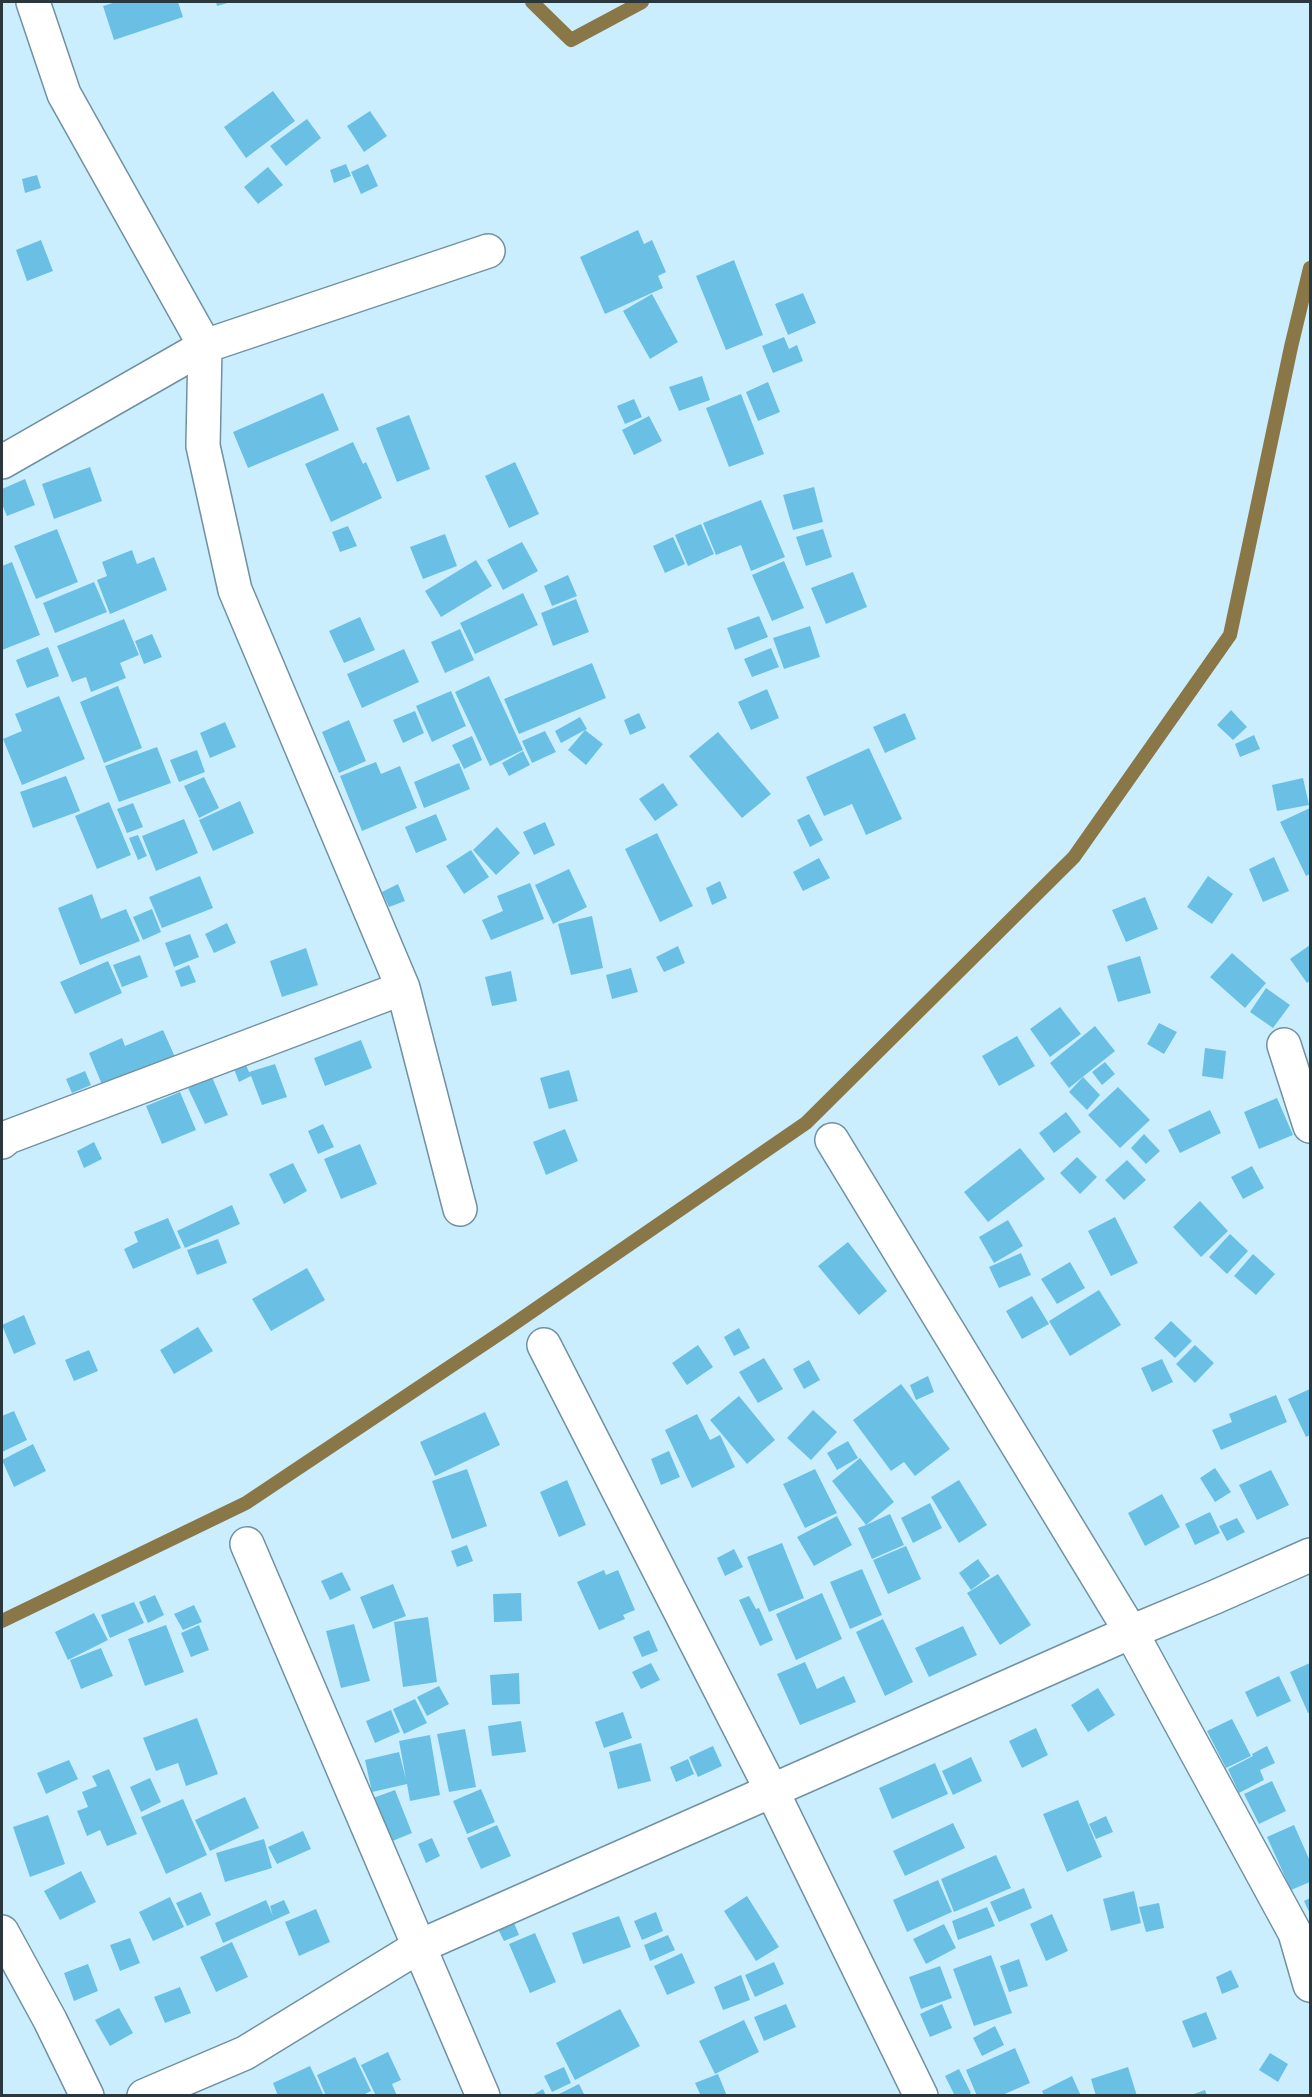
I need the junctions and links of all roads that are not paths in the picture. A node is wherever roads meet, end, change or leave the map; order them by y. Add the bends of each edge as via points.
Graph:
1 (33, 2) edge
2 (488, 251) dead end
3 (205, 346) junction
4 (2, 462) edge
5 (402, 988) junction
6 (1284, 1045) dead end
7 (1311, 1126) edge
8 (4, 1134) edge
9 (832, 1140) dead end
10 (460, 1209) dead end
11 (544, 1346) dead end
12 (247, 1544) dead end
13 (1311, 1555) edge
14 (1131, 1632) junction
15 (772, 1791) junction
16 (2, 1932) edge
17 (418, 1947) junction
18 (1311, 1985) edge
19 (87, 2096) edge
20 (144, 2096) edge
21 (483, 2096) edge
22 (921, 2096) edge

1 - 3 street via 64,94
2 - 3 street
3 - 4 street
3 - 5 street via 203,446 235,590
5 - 8 street
5 - 10 street
6 - 7 street
9 - 14 street
11 - 15 street
12 - 17 street
13 - 14 street
14 - 15 street
14 - 18 street via 1295,1933
15 - 17 street
15 - 22 street
16 - 19 street
17 - 20 street via 245,2053
17 - 21 street

